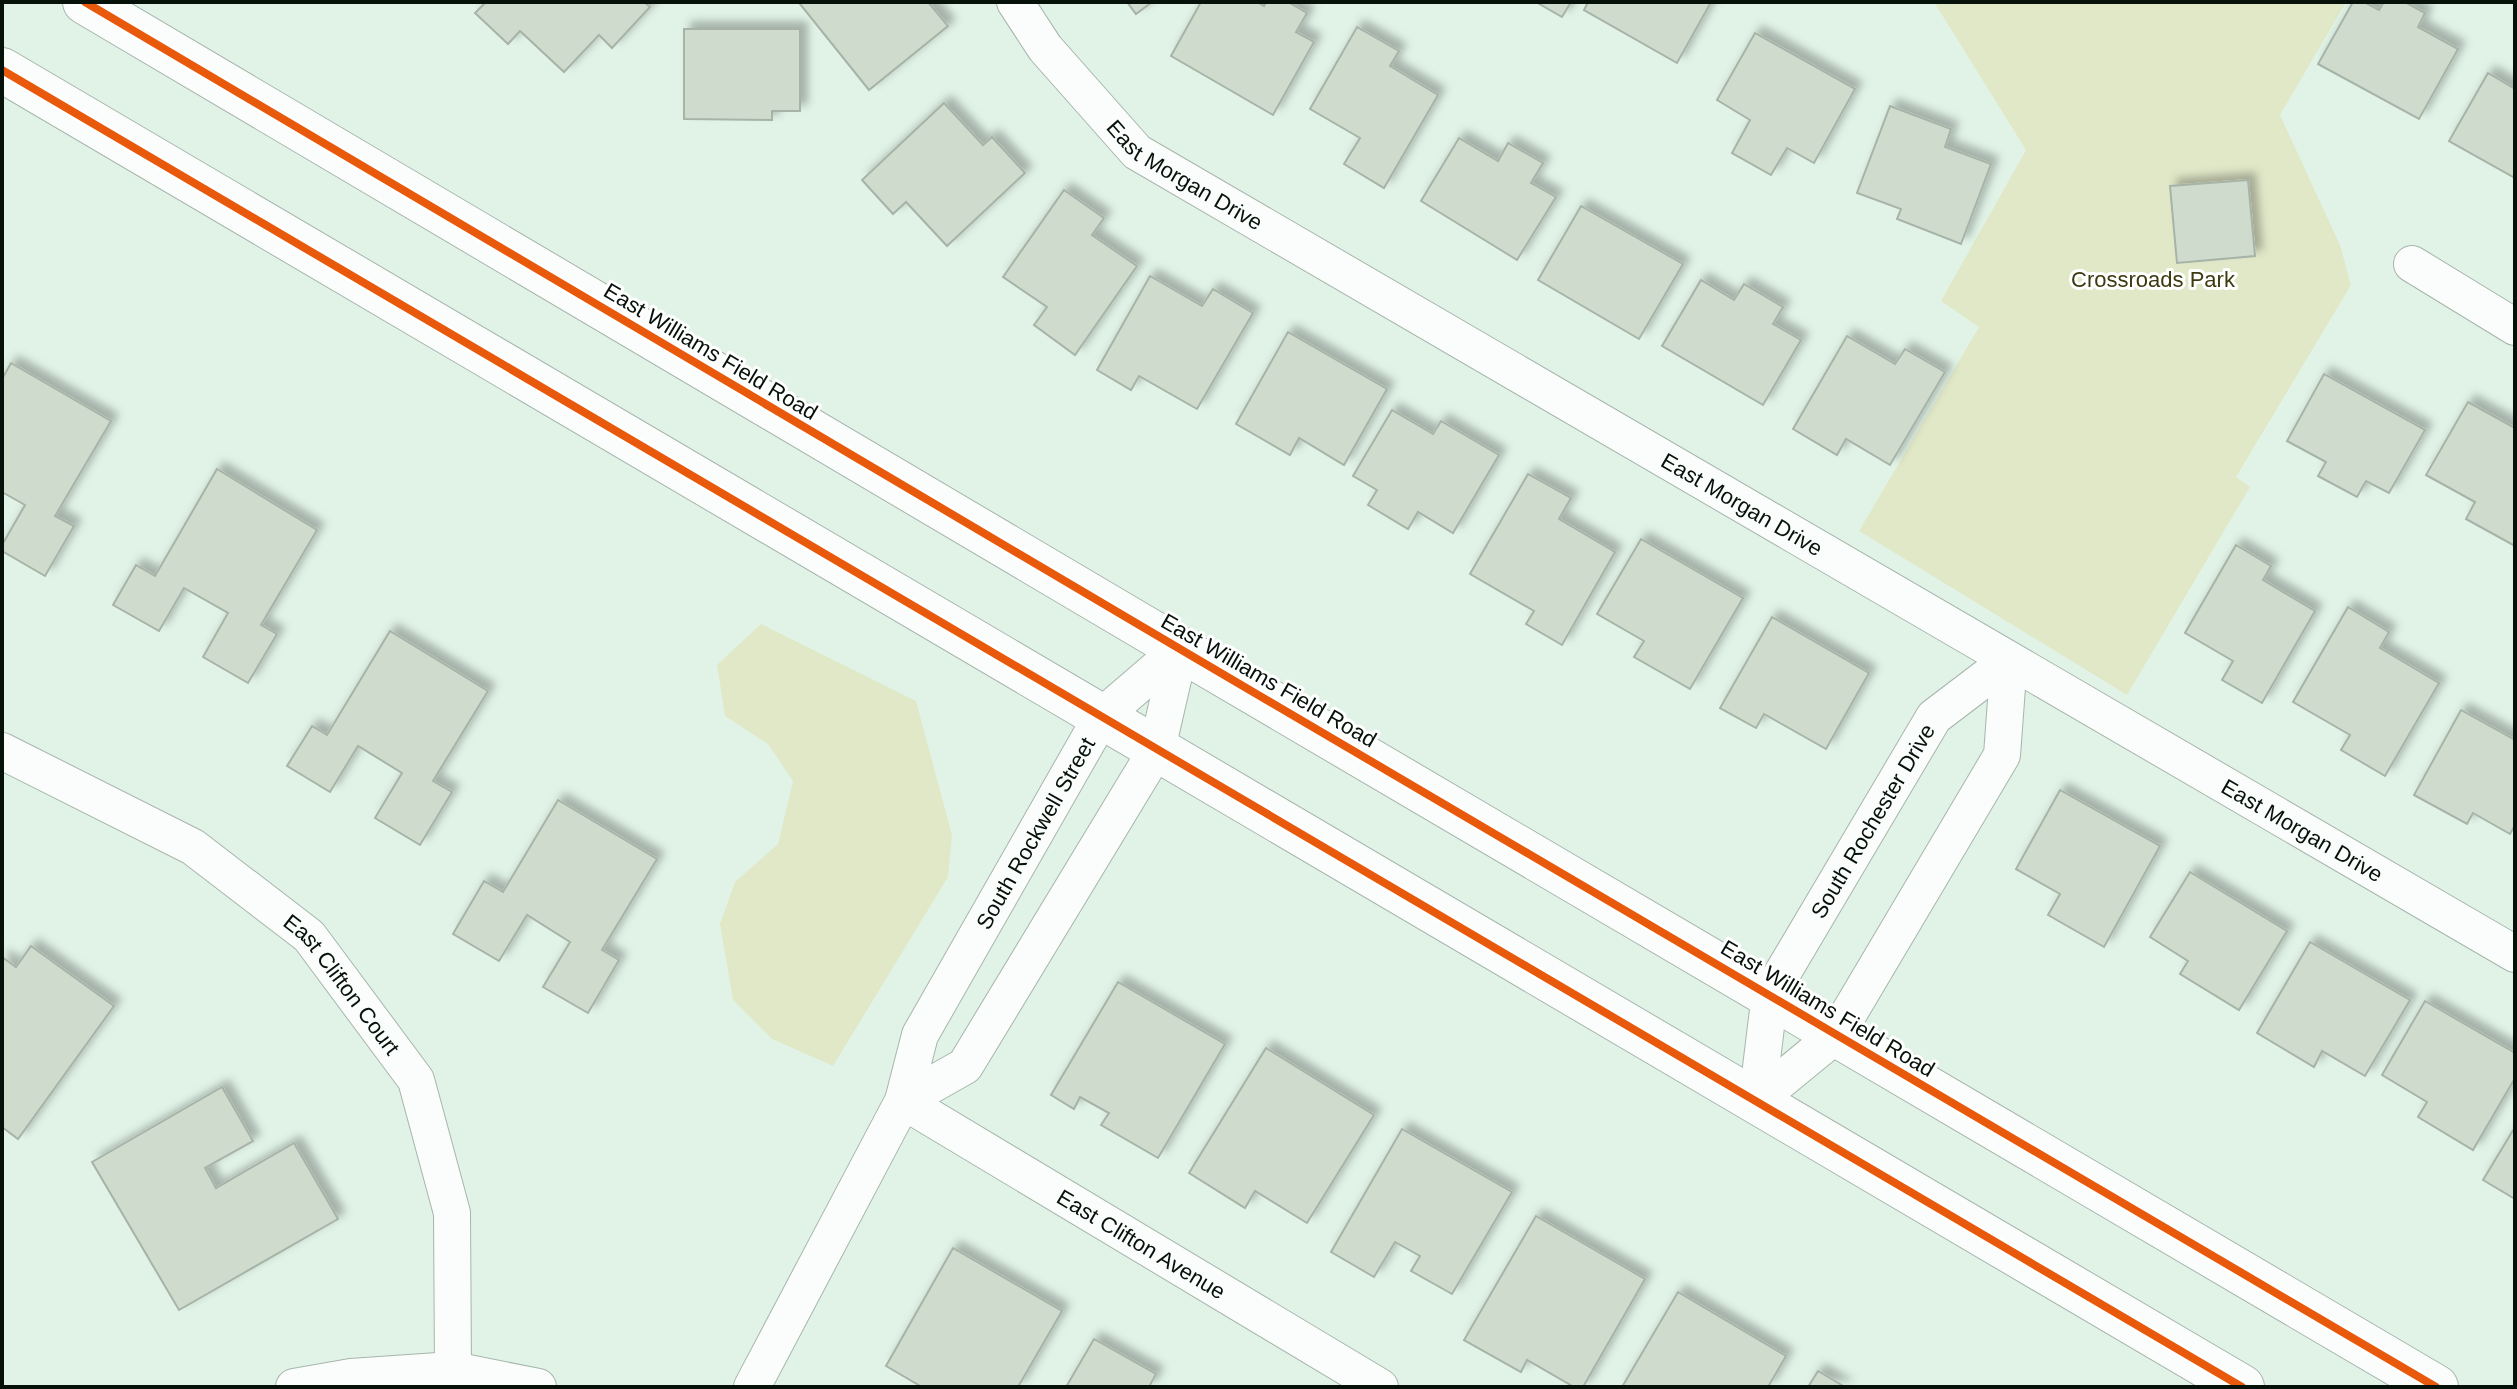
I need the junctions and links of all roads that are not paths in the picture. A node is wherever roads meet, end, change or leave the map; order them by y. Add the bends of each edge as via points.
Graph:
1 (85, 2) edge
2 (1015, 2) edge
3 (2, 70) edge
4 (2412, 264) dead end
5 (2515, 327) edge
6 (1180, 649) junction
7 (2009, 660) junction
8 (1102, 716) junction
9 (1157, 749) junction
10 (2, 751) edge
11 (2515, 954) edge
12 (1770, 994) junction
13 (1836, 1035) junction
14 (1757, 1100) junction
15 (903, 1101) junction
16 (453, 1370) junction
17 (294, 1387) edge
18 (538, 1387) edge
19 (752, 1387) edge
20 (1380, 1387) edge
21 (2242, 1387) edge
22 (2436, 1387) edge

1 - 6 main road, East Williams Field Road
2 - 7 street, East Morgan Drive via 1045,48 1137,152
3 - 8 main road
4 - 5 street
6 - 8 street, South Rockwell Street
6 - 9 street
6 - 12 main road, East Williams Field Road
7 - 11 street, East Morgan Drive
7 - 12 street, South Rochester Drive via 1934,717
7 - 13 street via 2002,755
8 - 9 main road
8 - 15 street, South Rockwell Street via 920,1035
9 - 14 main road
9 - 15 street via 965,1066
10 - 16 street, East Clifton Court via 193,847 309,936 416,1080 452,1213
12 - 13 main road, East Williams Field Road
12 - 14 street, South Rochester Drive
13 - 14 street
13 - 22 main road, East Williams Field Road
14 - 21 main road
15 - 19 street, South Rockwell Street
15 - 20 street, East Clifton Avenue
16 - 17 street
16 - 18 street

